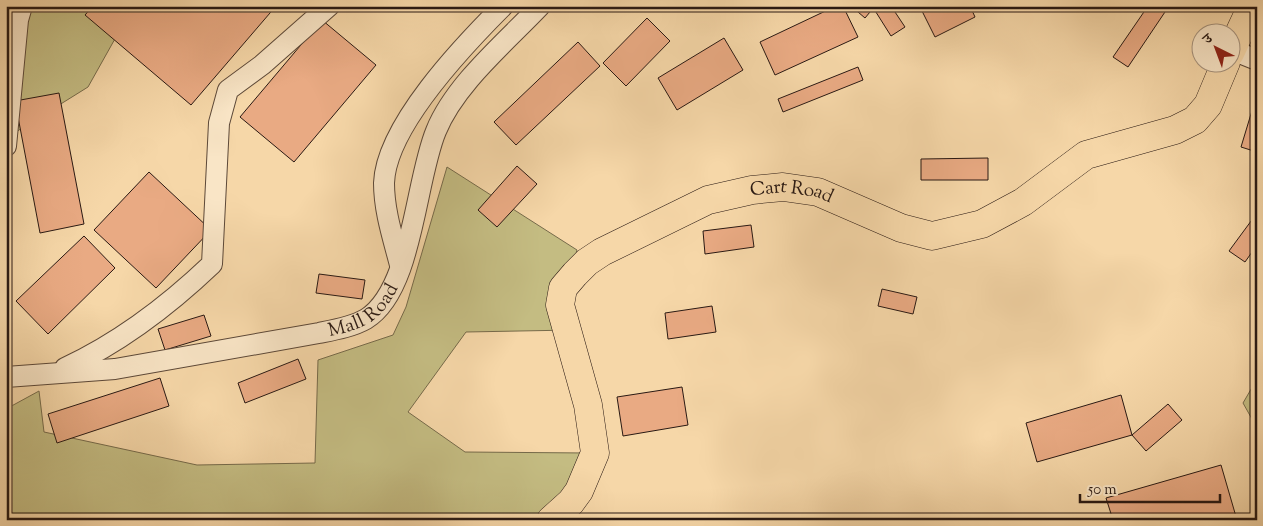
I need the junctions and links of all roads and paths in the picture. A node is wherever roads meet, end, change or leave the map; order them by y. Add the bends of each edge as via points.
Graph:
1 (22, 6) edge
2 (329, 6) edge
3 (503, 6) edge
4 (540, 6) edge
5 (1252, 6) edge
6 (1240, 33) edge
7 (1240, 57) edge
8 (1257, 60) edge
9 (1223, 72) edge
10 (6, 146) edge
11 (401, 270) junction
12 (54, 373) junction
13 (6, 378) edge
14 (551, 520) edge

1 - 10 street
2 - 12 street via 262,65 228,90 219,123 212,264 175,300 91,356
3 - 11 street via 466,44 423,97 396,139 384,182 388,220
4 - 11 street, Mall Road via 462,88 442,118 423,171
5 - 6 main road, Cart Road
7 - 8 street
9 - 14 main road, Cart Road via 1208,105 1195,120 1174,130 1086,155 1023,202 982,224 932,236 902,228 818,192 783,187 708,200 586,262 563,288 560,305 588,405 595,454 579,491
11 - 12 street, Mall Road via 381,305 367,318 351,326 115,369
12 - 13 street, Mall Road

